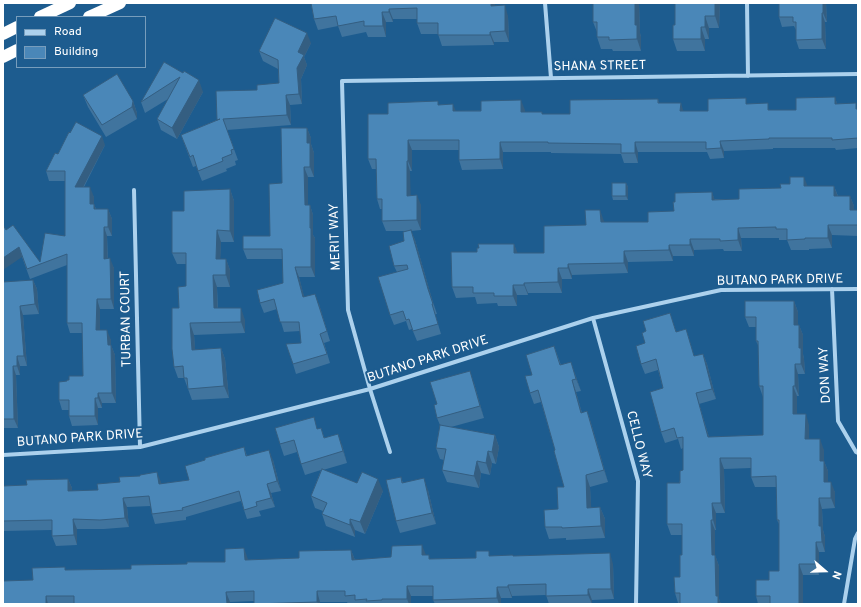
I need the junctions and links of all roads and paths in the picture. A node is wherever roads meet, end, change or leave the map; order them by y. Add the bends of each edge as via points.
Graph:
1 (70, 3) edge
2 (120, 3) edge
3 (545, 3) edge
4 (747, 3) edge
5 (42, 16) edge
6 (91, 16) edge
7 (16, 28) edge
8 (3, 34) edge
9 (16, 50) edge
10 (3, 56) edge
11 (858, 74) edge
12 (748, 76) junction
13 (551, 78) junction
14 (342, 81) joint
15 (134, 190) dead end
16 (832, 289) junction
17 (858, 289) edge
18 (593, 318) junction
19 (370, 390) junction
20 (140, 447) junction
21 (390, 452) dead end
22 (858, 453) edge
23 (3, 455) edge
24 (858, 533) edge
25 (636, 604) edge
26 (844, 604) edge

1 - 5 highway
2 - 6 highway
3 - 13 street
4 - 12 street
7 - 8 highway
9 - 10 highway
11 - 12 street, SHANA STREET
12 - 13 street, SHANA STREET
13 - 14 street, SHANA STREET
14 - 19 street, MERIT WAY via 348,310
15 - 20 street, TURBAN COURT
16 - 17 street, BUTANO PARK DRIVE
16 - 18 street, BUTANO PARK DRIVE via 721,290
16 - 22 street, DON WAY via 838,421
18 - 19 street, BUTANO PARK DRIVE
18 - 25 street, CELLO WAY via 638,481
19 - 20 street, BUTANO PARK DRIVE
19 - 21 street, MERIT WAY
20 - 23 street, BUTANO PARK DRIVE
24 - 26 street

